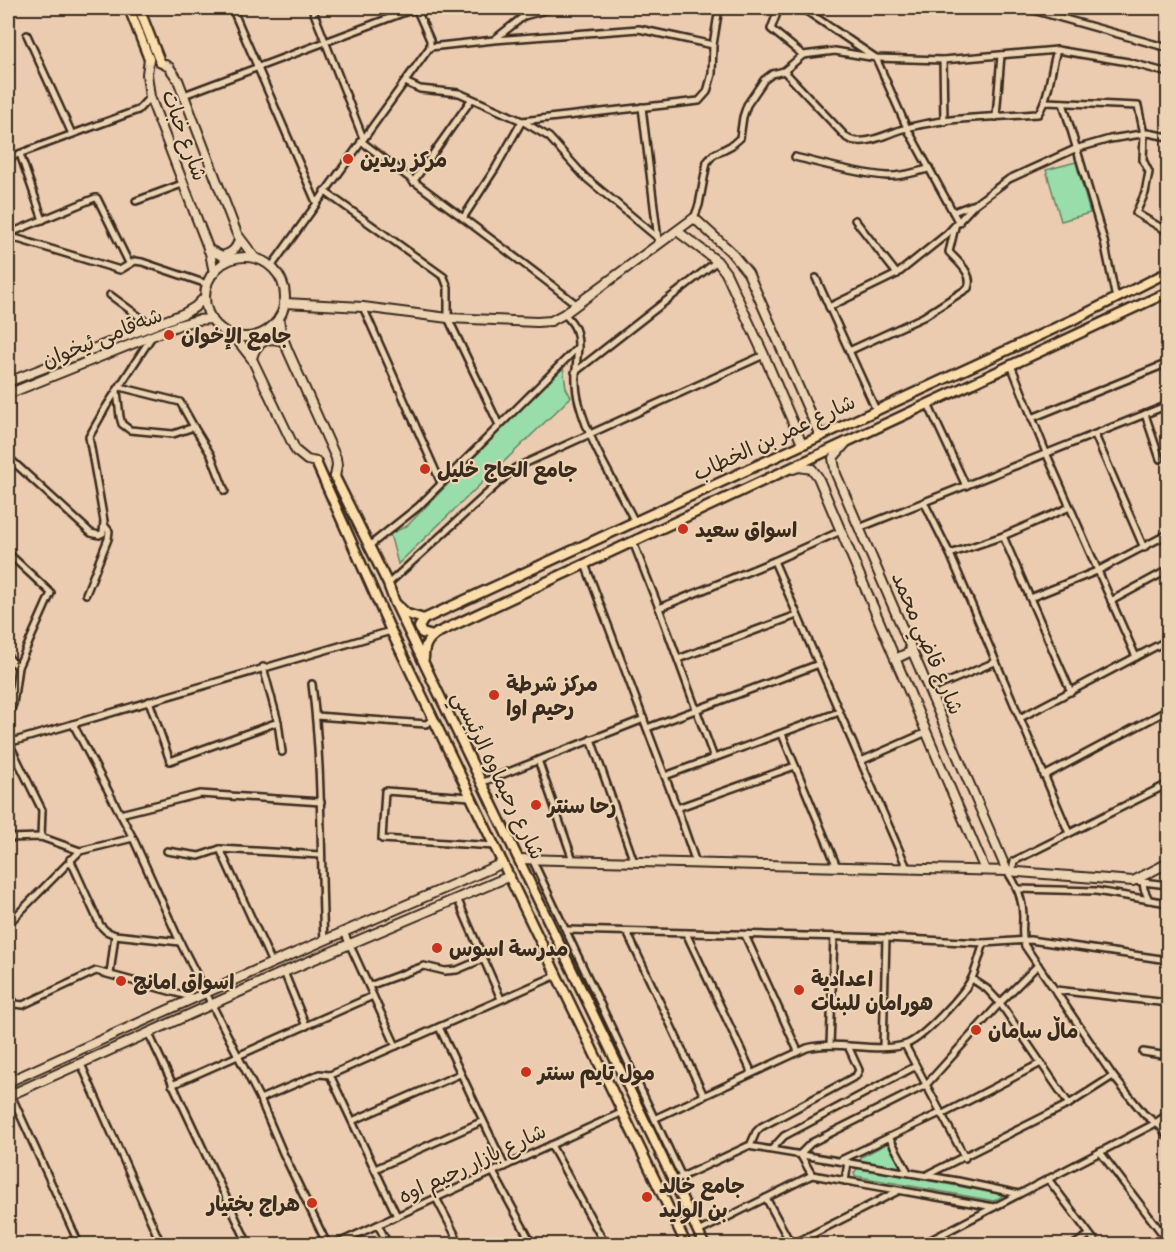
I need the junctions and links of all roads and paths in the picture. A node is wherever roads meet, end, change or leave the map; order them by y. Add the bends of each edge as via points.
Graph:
1 (129, 8) edge
2 (139, 8) edge
3 (232, 8) edge
4 (312, 8) edge
5 (416, 8) edge
6 (553, 8) edge
7 (719, 8) edge
8 (779, 8) edge
9 (802, 8) edge
10 (1026, 8) edge
11 (27, 35) dead end
12 (324, 40) junction
13 (494, 40) junction
14 (713, 45) junction
15 (430, 47) junction
16 (1168, 48) edge
17 (1057, 50) junction
18 (1001, 55) junction
19 (803, 56) junction
20 (876, 58) junction
21 (148, 59) joint
22 (943, 60) junction
23 (160, 62) joint
24 (257, 67) junction
25 (784, 71) junction
26 (1168, 73) edge
27 (405, 82) junction
28 (183, 94) junction
29 (150, 97) junction
30 (471, 100) junction
31 (1046, 102) junction
32 (1063, 103) junction
33 (642, 107) junction
34 (996, 117) junction
35 (522, 121) junction
36 (944, 122) junction
37 (907, 128) junction
38 (72, 134) junction
39 (1144, 134) junction
40 (1168, 136) edge
41 (362, 139) junction
42 (1075, 149) junction
43 (20, 154) junction
44 (795, 157) dead end
45 (8, 158) edge
46 (928, 169) junction
47 (413, 182) junction
48 (182, 184) junction
49 (324, 191) junction
50 (135, 201) dead end
51 (316, 202) junction
52 (974, 205) junction
53 (953, 212) junction
54 (463, 218) junction
55 (694, 218) junction
56 (44, 220) junction
57 (855, 220) dead end
58 (957, 225) junction
59 (677, 231) junction
60 (1168, 232) edge
61 (8, 235) edge
62 (239, 239) junction
63 (939, 240) junction
64 (658, 242) junction
65 (208, 249) junction
66 (949, 252) junction
67 (256, 259) junction
68 (717, 261) junction
69 (129, 263) junction
70 (271, 267) junction
71 (1168, 272) edge
72 (214, 273) junction
73 (897, 274) junction
74 (816, 278) dead end
75 (207, 284) junction
76 (1168, 292) edge
77 (110, 296) dead end
78 (205, 297) junction
79 (1116, 299) junction
80 (284, 303) junction
81 (576, 304) junction
82 (363, 307) junction
83 (829, 307) junction
84 (191, 310) junction
85 (564, 314) junction
86 (279, 318) junction
87 (448, 318) junction
88 (212, 319) junction
89 (197, 320) junction
90 (152, 326) junction
91 (153, 335) junction
92 (1037, 335) junction
93 (234, 336) junction
94 (284, 342) junction
95 (578, 347) junction
96 (1044, 350) junction
97 (849, 351) junction
98 (764, 355) junction
99 (252, 358) junction
100 (1168, 363) edge
101 (1011, 365) junction
102 (967, 368) junction
103 (575, 372) junction
104 (8, 373) edge
105 (8, 382) edge
106 (974, 382) junction
107 (118, 389) junction
108 (8, 394) edge
109 (928, 404) junction
110 (1168, 405) edge
111 (876, 410) junction
112 (1145, 414) junction
113 (1032, 418) junction
114 (499, 425) junction
115 (194, 427) junction
116 (590, 434) junction
117 (1095, 435) junction
118 (820, 436) junction
119 (857, 437) junction
120 (802, 444) junction
121 (1047, 455) junction
122 (8, 457) edge
123 (1160, 459) dead end
124 (316, 462) joint
125 (783, 472) junction
126 (335, 477) joint
127 (441, 483) junction
128 (966, 486) junction
129 (225, 491) dead end
130 (686, 498) junction
131 (924, 502) junction
132 (1070, 507) junction
133 (693, 513) junction
134 (635, 522) junction
135 (105, 526) junction
136 (859, 528) junction
137 (841, 531) junction
138 (1168, 534) edge
139 (1003, 536) junction
140 (633, 542) junction
141 (369, 546) junction
142 (1144, 548) junction
143 (8, 553) edge
144 (950, 554) junction
145 (774, 561) junction
146 (585, 564) junction
147 (1168, 570) edge
148 (1097, 571) junction
149 (509, 580) junction
150 (388, 584) junction
151 (86, 594) dead end
152 (517, 596) junction
153 (1030, 598) junction
154 (1111, 601) junction
155 (395, 603) junction
156 (659, 608) junction
157 (797, 615) junction
158 (423, 619) junction
159 (391, 631) junction
160 (433, 636) junction
161 (1168, 640) edge
162 (912, 651) junction
163 (8, 657) edge
164 (1136, 657) junction
165 (678, 659) junction
166 (895, 659) junction
167 (995, 662) junction
168 (425, 664) junction
169 (819, 664) junction
170 (18, 667) junction
171 (263, 667) junction
172 (312, 684) dead end
173 (929, 690) junction
174 (1071, 692) junction
175 (149, 701) junction
176 (10, 702) edge
177 (696, 710) junction
178 (1168, 710) edge
179 (839, 712) junction
180 (316, 716) junction
181 (8, 717) edge
182 (1020, 718) junction
183 (434, 719) junction
184 (644, 719) junction
185 (278, 722) junction
186 (73, 724) junction
187 (647, 728) junction
188 (927, 732) junction
189 (782, 734) junction
190 (591, 739) junction
191 (8, 742) edge
192 (282, 752) dead end
193 (468, 752) junction
194 (714, 758) junction
195 (453, 759) junction
196 (538, 760) junction
197 (861, 761) junction
198 (795, 766) junction
199 (478, 774) junction
200 (665, 776) junction
201 (1044, 776) junction
202 (463, 780) junction
203 (483, 782) junction
204 (1168, 784) edge
205 (471, 797) junction
206 (321, 802) junction
207 (677, 808) junction
208 (120, 814) junction
209 (1069, 833) junction
210 (41, 837) junction
211 (8, 838) edge
212 (133, 838) junction
213 (495, 846) junction
214 (220, 849) junction
215 (80, 851) junction
216 (167, 851) dead end
217 (321, 855) junction
218 (70, 859) junction
219 (519, 859) junction
220 (532, 859) junction
221 (573, 860) junction
222 (634, 862) junction
223 (503, 863) junction
224 (696, 863) junction
225 (1168, 863) edge
226 (837, 867) junction
227 (907, 868) junction
228 (492, 869) junction
229 (986, 870) junction
230 (1010, 871) junction
231 (510, 876) junction
232 (1133, 880) junction
233 (498, 881) junction
234 (1143, 882) junction
235 (1168, 885) edge
236 (1018, 889) junction
237 (457, 898) junction
238 (1149, 900) junction
239 (1168, 903) edge
240 (8, 924) edge
241 (567, 930) junction
242 (344, 932) junction
243 (627, 932) junction
244 (686, 933) junction
245 (115, 934) junction
246 (745, 935) junction
247 (834, 937) junction
248 (886, 938) junction
249 (1023, 940) junction
250 (324, 941) junction
251 (180, 942) junction
252 (984, 943) junction
253 (350, 944) junction
254 (483, 959) junction
255 (1168, 960) edge
256 (272, 963) junction
257 (1038, 964) junction
258 (284, 972) junction
259 (110, 974) junction
260 (556, 975) junction
261 (972, 979) junction
262 (369, 986) junction
263 (1056, 990) junction
264 (8, 992) edge
265 (206, 993) junction
266 (373, 996) junction
267 (197, 999) junction
268 (501, 999) junction
269 (1000, 1003) junction
270 (1168, 1003) edge
271 (213, 1005) junction
272 (306, 1026) junction
273 (439, 1027) junction
274 (149, 1034) junction
275 (830, 1045) junction
276 (905, 1045) junction
277 (396, 1046) junction
278 (848, 1046) junction
279 (883, 1047) junction
280 (798, 1051) junction
281 (1143, 1052) dead end
282 (237, 1056) junction
283 (1168, 1056) edge
284 (1041, 1063) junction
285 (81, 1064) junction
286 (916, 1066) junction
287 (752, 1073) junction
288 (460, 1074) junction
289 (330, 1075) junction
290 (1113, 1076) junction
291 (8, 1082) edge
292 (172, 1085) junction
293 (926, 1085) junction
294 (704, 1095) junction
295 (9, 1096) edge
296 (1168, 1096) edge
297 (260, 1099) junction
298 (1069, 1104) junction
299 (623, 1112) junction
300 (940, 1114) junction
301 (656, 1118) junction
302 (352, 1121) junction
303 (483, 1121) junction
304 (1154, 1124) junction
305 (1161, 1127) junction
306 (1168, 1128) edge
307 (889, 1137) junction
308 (1168, 1137) edge
309 (551, 1145) junction
310 (750, 1146) junction
311 (772, 1149) junction
312 (1100, 1152) junction
313 (801, 1154) junction
314 (964, 1158) junction
315 (841, 1160) junction
316 (848, 1162) junction
317 (505, 1167) junction
318 (375, 1169) junction
319 (493, 1172) junction
320 (908, 1172) junction
321 (812, 1175) junction
322 (926, 1176) junction
323 (678, 1179) junction
324 (1048, 1179) junction
325 (845, 1181) junction
326 (900, 1191) junction
327 (1019, 1194) junction
328 (436, 1198) junction
329 (766, 1198) junction
330 (994, 1207) junction
331 (397, 1216) junction
332 (378, 1225) junction
333 (698, 1232) junction
334 (1089, 1235) junction
335 (1168, 1241) edge
336 (79, 1245) edge
337 (161, 1245) edge
338 (248, 1245) edge
339 (327, 1245) edge
340 (336, 1245) edge
341 (388, 1245) edge
342 (460, 1245) edge
343 (532, 1245) edge
344 (605, 1245) edge
345 (686, 1245) edge
346 (704, 1245) edge
347 (792, 1245) edge
348 (923, 1245) edge
349 (1075, 1245) edge
350 (1097, 1245) edge

1 - 21 main road, شارع خبات
2 - 23 main road, شارع خبات
3 - 24 street
4 - 12 street
5 - 12 street
5 - 15 street
6 - 13 street via 524,16
7 - 14 street
8 - 19 street via 771,29
9 - 20 street
10 - 16 street
11 - 38 street
12 - 24 street
12 - 41 street
13 - 14 street via 639,29
13 - 15 street
14 - 33 street via 712,74 707,92 699,101
15 - 27 street
17 - 18 street
17 - 26 street
17 - 31 street
18 - 22 street
18 - 34 street
19 - 20 street via 835,51
19 - 25 street
20 - 22 street
20 - 37 street
21 - 29 street, شارع خبات
22 - 36 street
23 - 28 street, شارع خبات via 172,71
24 - 28 street
24 - 51 street
25 - 37 street via 853,141
25 - 55 street via 764,80 752,95 737,142 707,162
27 - 30 street via 459,93
27 - 41 street
28 - 62 street, شارع خبات
29 - 38 street via 138,110
29 - 48 street, شارع خبات
30 - 35 street
30 - 47 street
31 - 32 street
31 - 34 street via 1038,114
32 - 39 street via 1138,106
32 - 42 street
33 - 35 street
33 - 64 street
34 - 36 street
35 - 54 street
35 - 64 street via 549,137 585,177
36 - 37 street
37 - 46 street
38 - 43 street
39 - 40 street
39 - 42 street
39 - 60 street via 1143,160 1149,172 1136,213
41 - 47 street
41 - 49 street
42 - 52 street via 1009,179
42 - 79 street via 1104,241
43 - 45 street
43 - 56 street
44 - 46 street via 887,176
46 - 53 street
47 - 54 street
48 - 50 street
48 - 65 street, شارع خبات
49 - 51 street
49 - 87 street via 444,277
51 - 70 street
52 - 53 street
52 - 58 street
53 - 58 street
54 - 81 street
55 - 59 street
55 - 118 street via 748,273
56 - 61 street
56 - 69 street via 98,198
57 - 73 street
58 - 63 street
58 - 66 street
59 - 64 street
59 - 68 street
61 - 69 street via 120,270
62 - 65 street via 231,253 222,256
62 - 67 street, شارع خبات
63 - 66 street
63 - 73 street
64 - 81 street
65 - 72 street, شارع خبات
66 - 97 street via 970,276 968,288 923,317
67 - 70 street
67 - 72 street via 234,259
68 - 98 street
68 - 103 street
69 - 75 street via 142,262
70 - 80 street via 283,287
71 - 79 main road, شارع عمر بن الخطاب
72 - 75 street
73 - 83 street
74 - 83 street
75 - 78 street
76 - 96 main road, شارع عمر بن الخطاب
77 - 90 street
78 - 84 street
78 - 88 street
79 - 92 main road, شارع عمر بن الخطاب
80 - 82 street
80 - 86 street
81 - 85 street
82 - 87 street
82 - 127 street
83 - 97 street
84 - 89 street via 197,314
84 - 90 street
85 - 87 street via 551,321 537,322
85 - 95 street via 574,324
86 - 93 street via 264,332
86 - 94 street, شارع رحيماوه الرئيسي
87 - 114 street
88 - 89 street, شەقامی ئیخوان
88 - 93 street
89 - 91 street, شەقامی ئیخوان
90 - 105 street
91 - 107 street
91 - 108 street, شەقامی ئیخوان
92 - 96 main road
92 - 102 main road, شارع عمر بن الخطاب
93 - 99 street, شارع رحيماوه الرئيسي
94 - 99 street via 263,341
94 - 126 street, شارع رحيماوه الرئيسي via 336,458
95 - 103 street
95 - 114 street
96 - 101 main road, شارع عمر بن الخطاب
97 - 111 street
98 - 116 street
98 - 120 street
99 - 124 street, شارع رحيماوه الرئيسي via 296,451
100 - 113 street
101 - 106 main road, شارع عمر بن الخطاب
101 - 113 street
102 - 106 main road
102 - 111 main road, شارع عمر بن الخطاب
103 - 116 street via 578,402
104 - 105 street
106 - 109 main road, شارع عمر بن الخطاب
107 - 115 street via 180,402
107 - 115 street via 122,424 130,430 173,434
107 - 135 street via 89,437
109 - 119 main road, شارع عمر بن الخطاب
109 - 128 street
110 - 112 street
111 - 118 main road, شارع عمر بن الخطاب
112 - 117 street
112 - 123 street
113 - 121 street
114 - 127 street
115 - 129 street via 211,455
116 - 134 street
116 - 150 street via 515,468
117 - 121 street
117 - 142 street
118 - 120 main road, شارع عمر بن الخطاب
119 - 125 main road, شارع عمر بن الخطاب
119 - 136 street, شارع قاضي محمد via 838,450 833,463
120 - 130 main road, شارع عمر بن الخطاب
121 - 128 street
121 - 132 street
122 - 135 street via 91,532 101,534
124 - 159 main road, شارع رحيماوه الرئيسي
125 - 133 main road, شارع عمر بن الخطاب
125 - 137 street, شارع قاضي محمد via 812,470
126 - 141 main road, شارع رحيماوه الرئيسي
127 - 141 street
128 - 131 street
130 - 133 main road
130 - 134 main road, شارع عمر بن الخطاب
131 - 136 street
131 - 144 street
132 - 139 street
132 - 148 street
133 - 140 main road, شارع عمر بن الخطاب
134 - 149 main road, شارع عمر بن الخطاب
135 - 151 street via 108,539
136 - 162 street, شارع قاضي محمد
137 - 145 street
137 - 166 street, شارع قاضي محمد
138 - 142 street
139 - 144 street
139 - 153 street
140 - 146 main road, شارع عمر بن الخطاب
140 - 156 street
141 - 150 main road, شارع رحيماوه الرئيسي
142 - 148 street
143 - 170 street via 51,593
144 - 167 street
145 - 156 street
145 - 157 street
146 - 152 main road, شارع عمر بن الخطاب
146 - 184 street
147 - 154 street
148 - 153 street
148 - 154 street
149 - 152 main road
149 - 158 main road, شارع عمر بن الخطاب
150 - 155 main road, شارع رحيماوه الرئيسي
152 - 160 main road, شارع عمر بن الخطاب
153 - 174 street
154 - 164 street
155 - 158 main road via 407,614
155 - 168 main road, شارع رحيماوه الرئيسي
156 - 165 street
157 - 165 street
157 - 169 street
158 - 160 main road via 419,627 422,633
159 - 171 street
159 - 183 main road, شارع رحيماوه الرئيسي
160 - 168 main road via 424,650
161 - 164 street
162 - 166 street
162 - 173 street, شارع قاضي محمد
163 - 170 street
164 - 174 street
165 - 177 street
166 - 188 street, شارع قاضي محمد
167 - 173 street
167 - 182 street
168 - 193 main road, شارع رحيماوه الرئيسي
169 - 177 street
169 - 179 street
170 - 176 street
171 - 175 street
171 - 185 street
172 - 180 street
173 - 230 street, شارع قاضي محمد
174 - 182 street
175 - 185 street via 171,761
175 - 186 street
176 - 181 street
177 - 187 street
177 - 194 street
178 - 201 street
179 - 189 street
179 - 197 street
180 - 183 street via 426,724
180 - 206 street
182 - 201 street
183 - 195 main road, شارع رحيماوه الرئيسي
184 - 187 street
184 - 190 street
185 - 192 street
186 - 191 street
186 - 208 street
187 - 200 street
188 - 197 street
188 - 229 street, شارع قاضي محمد
189 - 194 street
189 - 198 street
190 - 196 street
190 - 222 street
191 - 210 street via 42,810
193 - 195 main road via 467,762
193 - 199 main road, شارع رحيماوه الرئيسي
194 - 200 street
195 - 202 main road, شارع رحيماوه الرئيسي
196 - 203 street
196 - 221 street
197 - 227 street
198 - 207 street
198 - 226 street
199 - 202 main road via 468,769
199 - 203 main road, شارع رحيماوه الرئيسي
200 - 207 street
201 - 209 street
202 - 205 main road, شارع رحيماوه الرئيسي
203 - 219 main road, شارع رحيماوه الرئيسي
204 - 209 street
205 - 213 main road, شارع رحيماوه الرئيسي
205 - 213 street via 385,791 382,839
206 - 208 street via 200,794
206 - 217 street
207 - 224 street
208 - 212 street
209 - 230 street via 1014,861
210 - 211 street
210 - 215 street
212 - 215 street
212 - 251 street
213 - 223 main road, شارع رحيماوه الرئيسي
214 - 216 street via 199,856
214 - 217 street
214 - 256 street
215 - 218 street
217 - 250 street
218 - 240 street
218 - 245 street via 100,925
219 - 220 street
219 - 323 main road, شارع رحيماوه الرئيسي
220 - 221 street
220 - 241 street
221 - 222 street
222 - 224 street
223 - 228 street
223 - 231 main road, شارع رحيماوه الرئيسي
224 - 226 street
225 - 232 street
226 - 227 street
227 - 229 street
228 - 233 street
228 - 242 street
229 - 230 street
230 - 232 street
230 - 236 street
231 - 233 street
231 - 260 main road, شارع رحيماوه الرئيسي
232 - 234 street
233 - 237 street
234 - 235 street
234 - 238 street
236 - 238 street via 1096,891
236 - 249 street
237 - 253 street
237 - 254 street
238 - 239 street
241 - 243 street
241 - 301 street
242 - 250 street
242 - 253 street
243 - 244 street
243 - 294 street
244 - 246 street
244 - 287 street
245 - 251 street
245 - 259 street
246 - 247 street
246 - 280 street
247 - 248 street
247 - 275 street
248 - 252 street
248 - 279 street
249 - 252 street
249 - 255 street
249 - 257 street
250 - 256 street
251 - 265 street
252 - 261 street
253 - 258 street
253 - 262 street
254 - 262 street via 445,972 424,966
254 - 268 street
256 - 265 street
257 - 263 street
257 - 269 street
258 - 271 street
258 - 272 street
259 - 264 street via 96,971 23,1005 15,1004
259 - 267 street
260 - 268 street
260 - 299 main road, شارع رحيماوه الرئيسي
261 - 269 street
261 - 276 street via 949,1008
262 - 266 street
263 - 270 street
263 - 290 street
265 - 267 street
265 - 271 street
266 - 272 street
266 - 277 street
267 - 291 street
268 - 273 street
269 - 284 street
269 - 293 street
271 - 274 street
271 - 282 street
272 - 282 street
273 - 277 street
273 - 288 street
274 - 285 street
274 - 292 street
275 - 278 street
275 - 280 street
276 - 279 street
276 - 286 street
277 - 289 street
278 - 279 street
278 - 310 street via 859,1070 856,1076 761,1127
280 - 287 street
281 - 283 street
282 - 292 street
282 - 297 street
284 - 298 street
284 - 300 street
285 - 295 street
285 - 337 street
286 - 293 street
286 - 311 street via 784,1136
287 - 294 street
288 - 302 street
288 - 303 street
289 - 297 street via 319,1074
289 - 302 street
290 - 298 street
290 - 304 street
292 - 338 street
293 - 300 street
293 - 313 street via 811,1143
294 - 301 street
295 - 336 street
296 - 304 street via 1165,1116
297 - 339 street
298 - 314 street
299 - 309 street, شارع بازار رحيم اوه
299 - 345 main road, شارع رحيماوه الرئيسي
300 - 307 street
300 - 314 street
301 - 323 street
302 - 318 street
303 - 317 street
303 - 318 street
304 - 305 street
304 - 312 street
305 - 306 street
305 - 308 street
307 - 315 street
307 - 320 street
309 - 317 street, شارع بازار رحيم اوه
309 - 344 street
310 - 311 street
310 - 323 street
311 - 313 street
312 - 324 street
312 - 335 street
313 - 315 street
313 - 321 street
314 - 322 street
315 - 316 street
316 - 320 street
316 - 325 street
317 - 319 street, شارع بازار رحيم اوه
318 - 331 street
319 - 328 street, شارع بازار رحيم اوه
319 - 343 street
320 - 322 street
321 - 325 street
321 - 329 street
322 - 327 street
323 - 333 main road, شارع رحيماوه الرئيسي
324 - 327 street
324 - 334 street
325 - 326 street
326 - 330 street
326 - 347 street
327 - 330 street
328 - 331 street, شارع بازار رحيم اوه
328 - 342 street
329 - 333 street
329 - 347 street
330 - 348 street
331 - 332 street, شارع بازار رحيم اوه
332 - 340 street, شارع بازار رحيم اوه
332 - 341 street
333 - 346 main road, شارع رحيماوه الرئيسي
334 - 349 street
334 - 350 street

